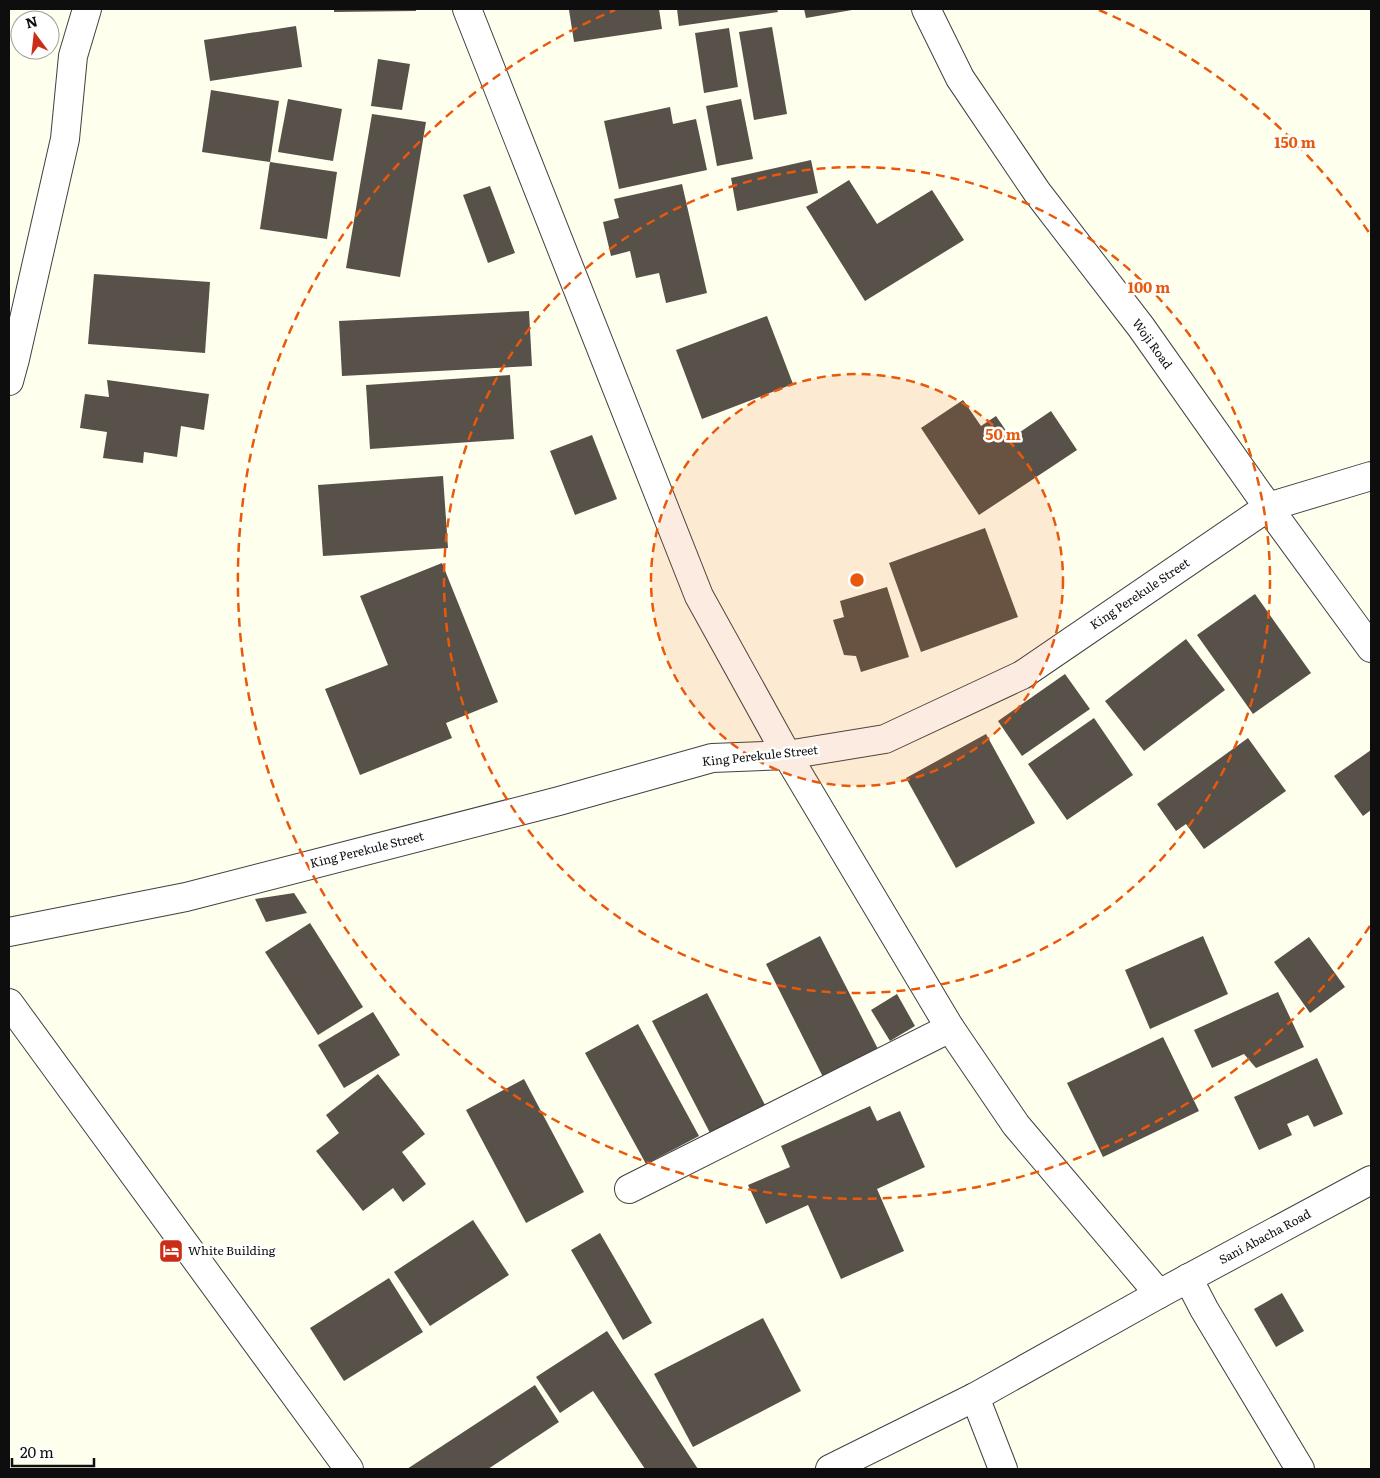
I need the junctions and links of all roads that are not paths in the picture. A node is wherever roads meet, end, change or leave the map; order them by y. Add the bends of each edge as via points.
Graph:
1 (87, 9) edge
2 (467, 9) edge
3 (926, 9) edge
4 (9, 381) edge
5 (1371, 476) edge
6 (1268, 507) junction
7 (1371, 648) edge
8 (787, 755) junction
9 (9, 932) edge
10 (9, 1004) edge
11 (950, 1028) junction
12 (1371, 1180) edge
13 (629, 1189) dead end
14 (1188, 1278) junction
15 (1159, 1294) junction
16 (975, 1396) junction
17 (349, 1469) edge
18 (830, 1469) edge
19 (1003, 1469) edge
20 (1300, 1469) edge

1 - 4 street via 73,56 64,138
2 - 8 street via 699,596
3 - 6 street, Woji Road via 960,78 1037,192 1141,327
5 - 6 street, King Perekule Street
6 - 7 street, Woji Road
6 - 8 street, King Perekule Street via 1022,675 885,739
8 - 9 street, King Perekule Street via 712,758 186,897
8 - 11 street
10 - 17 street
11 - 13 street
11 - 15 street via 1016,1125
12 - 14 street, Sani Abacha Road
14 - 15 street, Sani Abacha Road
14 - 20 street
15 - 16 street, Sani Abacha Road
16 - 18 street, Sani Abacha Road
16 - 19 street

